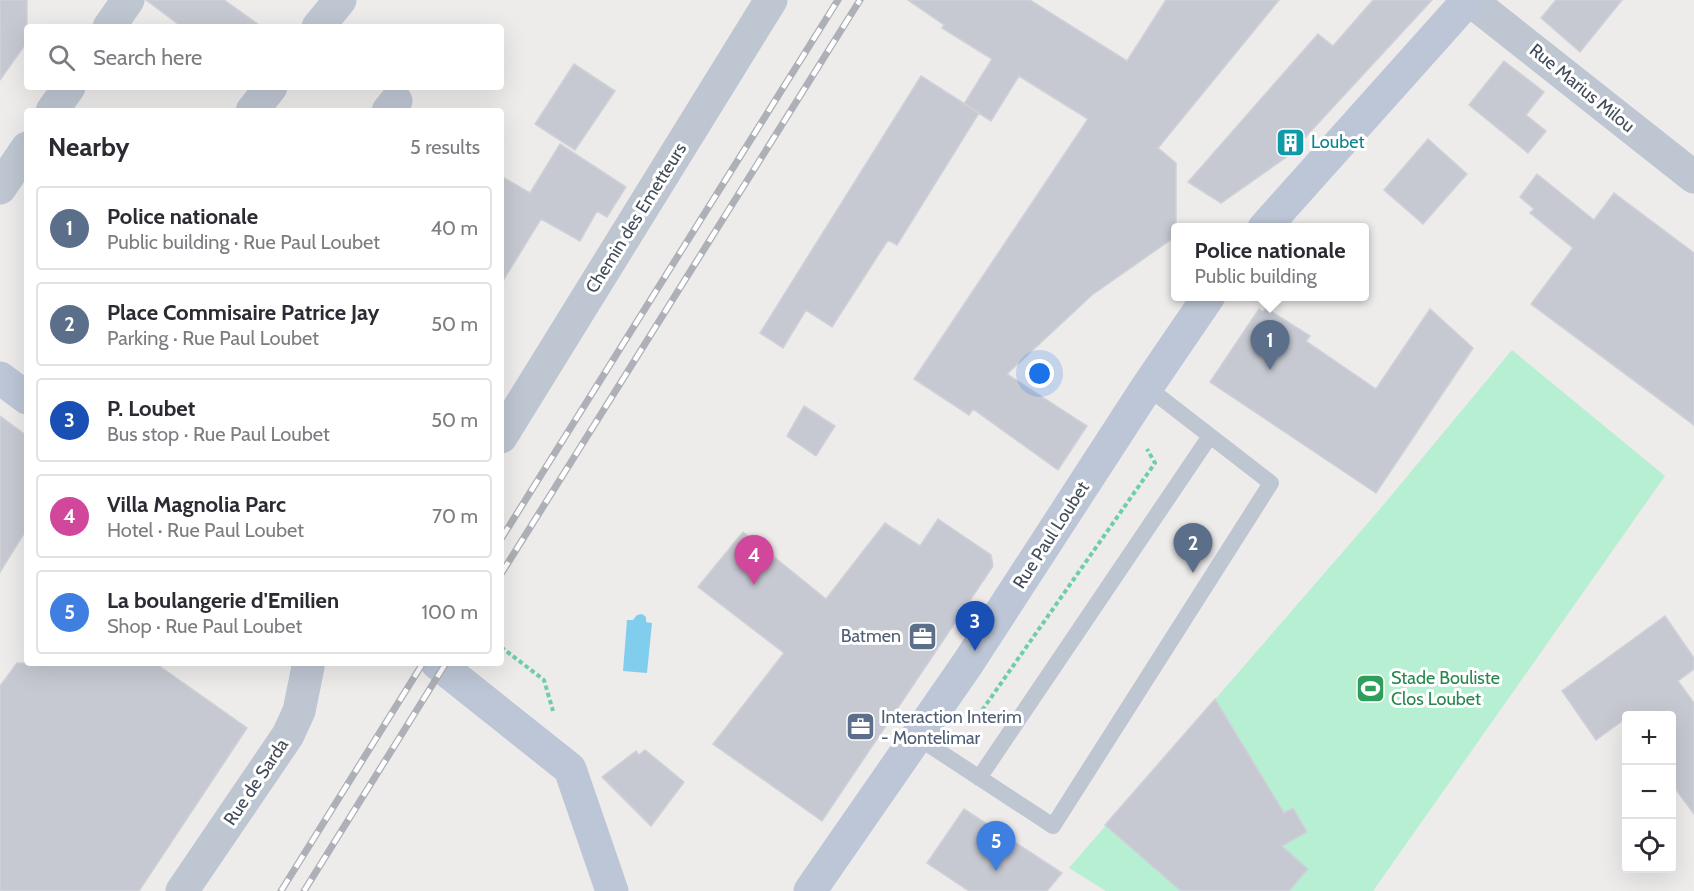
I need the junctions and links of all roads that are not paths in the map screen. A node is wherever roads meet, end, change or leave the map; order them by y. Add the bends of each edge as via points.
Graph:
1 (128, 0) edge
2 (340, 0) edge
3 (771, 0) edge
4 (1469, 0) edge
5 (111, 24) edge
6 (320, 24) edge
7 (67, 90) edge
8 (269, 90) edge
9 (54, 108) edge
10 (254, 108) edge
11 (24, 152) edge
12 (1694, 177) edge
13 (0, 188) edge
14 (1268, 223) edge
15 (1206, 301) edge
16 (1147, 387) junction
17 (504, 432) edge
18 (1209, 436) junction
19 (308, 666) edge
20 (441, 666) edge
21 (917, 737) junction
22 (979, 778) junction
23 (182, 891) edge
24 (612, 891) edge
25 (810, 891) edge

1 - 5 street
2 - 6 street
3 - 17 street, Chemin des Emetteurs
4 - 12 street, Rue Marius Milou
4 - 14 street
7 - 9 street
8 - 10 street
11 - 13 street
15 - 16 street, Rue Paul Loubet
16 - 18 lane
16 - 21 street, Rue Paul Loubet
18 - 22 lane
18 - 22 lane via 1271,483 1053,826
19 - 23 street, Rue de Sarda via 299,711 288,735
20 - 24 street via 570,769
21 - 22 lane
21 - 25 street, Rue Paul Loubet

